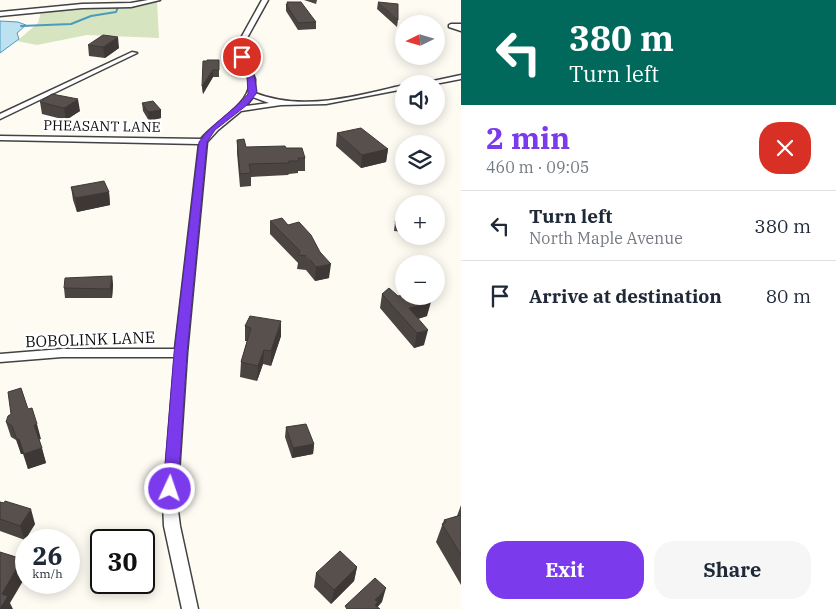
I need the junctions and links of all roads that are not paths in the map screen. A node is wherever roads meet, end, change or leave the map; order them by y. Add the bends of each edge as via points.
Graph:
1 (157, 0) edge
2 (265, 0) edge
3 (71, 3) edge
4 (0, 14) edge
5 (134, 53) dead end
6 (461, 77) edge
7 (445, 80) edge
8 (395, 89) edge
9 (252, 94) junction
10 (284, 104) junction
11 (238, 109) junction
12 (0, 116) edge
13 (0, 138) edge
14 (203, 142) junction
15 (181, 353) junction
16 (0, 358) edge
17 (190, 609) edge

1 - 3 street via 131,5
2 - 9 street via 239,47 250,76
3 - 4 street
5 - 12 street
6 - 7 street
8 - 10 street via 336,100
9 - 10 street
9 - 11 street
10 - 11 street
11 - 14 street via 212,129
13 - 14 street, PHEASANT LANE
14 - 15 street
15 - 16 street, BOBOLINK LANE via 62,353
15 - 17 street via 170,503

